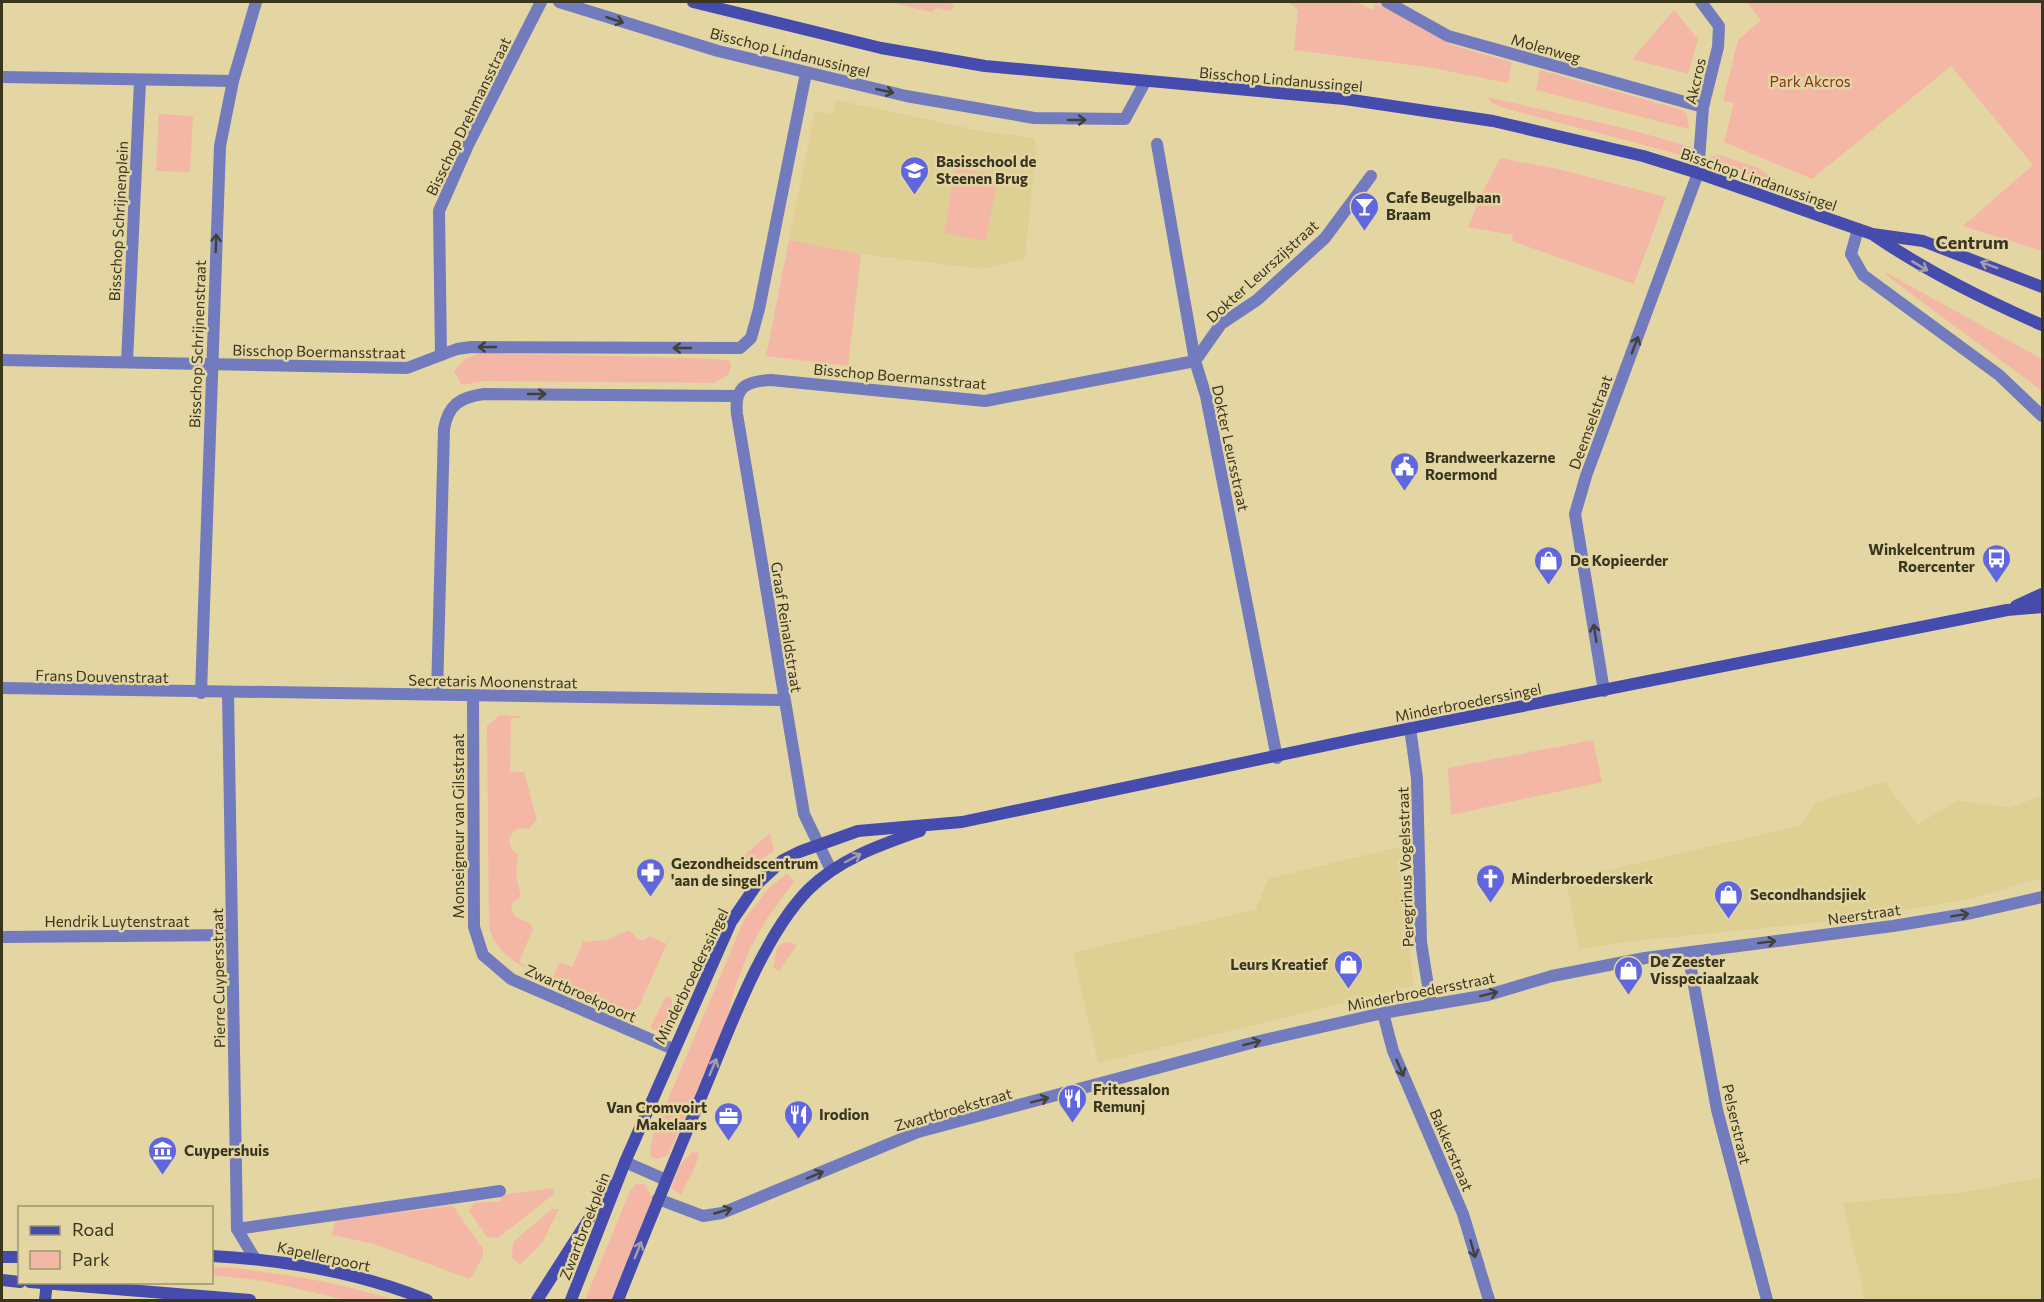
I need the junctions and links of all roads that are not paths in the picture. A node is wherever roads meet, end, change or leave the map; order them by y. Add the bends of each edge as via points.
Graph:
1 (256, 2) edge
2 (541, 2) edge
3 (560, 2) edge
4 (693, 2) edge
5 (1387, 2) edge
6 (1701, 2) edge
7 (806, 73) junction
8 (2, 77) edge
9 (140, 81) junction
10 (233, 81) junction
11 (1145, 82) junction
12 (1703, 107) junction
13 (1158, 144) dead end
14 (1698, 173) junction
15 (1371, 176) dead end
16 (1858, 229) junction
17 (1872, 234) junction
18 (2043, 287) edge
19 (2043, 325) edge
20 (441, 355) junction
21 (2, 360) edge
22 (1195, 361) junction
23 (127, 362) junction
24 (211, 364) junction
25 (737, 396) junction
26 (2043, 416) edge
27 (2043, 594) edge
28 (2043, 607) edge
29 (2007, 610) junction
30 (2, 688) edge
31 (1604, 691) junction
32 (201, 693) junction
33 (228, 693) junction
34 (437, 694) junction
35 (473, 695) junction
36 (784, 700) junction
37 (1410, 729) junction
38 (1277, 758) junction
39 (935, 826) junction
40 (816, 844) junction
41 (831, 870) junction
42 (2043, 897) edge
43 (232, 935) junction
44 (2, 937) edge
45 (1688, 952) junction
46 (483, 955) joint
47 (1431, 1005) junction
48 (1383, 1013) junction
49 (673, 1049) junction
50 (1196, 1059) joint
51 (625, 1162) junction
52 (666, 1180) junction
53 (500, 1191) dead end
54 (658, 1199) junction
55 (237, 1230) junction
56 (213, 1256) edge
57 (2, 1257) edge
58 (18, 1257) edge
59 (255, 1258) junction
60 (2, 1280) edge
61 (18, 1282) edge
62 (46, 1284) edge
63 (83, 1284) edge
64 (45, 1300) edge
65 (82, 1300) edge
66 (249, 1300) edge
67 (427, 1300) edge
68 (537, 1300) edge
69 (571, 1300) edge
70 (618, 1300) edge
71 (1489, 1300) edge
72 (1767, 1300) edge

1 - 10 street, Bisschop Schrijnenstraat
2 - 20 street, Bisschop Drehmansstraat via 439,211
3 -> 7 street, Bisschop Lindanussingel via 660,34
4 - 11 main road, Bisschop Lindanussingel via 881,48 1020,71
5 - 12 street, Molenweg via 1448,36
6 - 12 street, Akcros via 1719,26 1718,47
7 -> 11 street, Bisschop Lindanussingel via 994,113 1044,119 1125,119
7 -> 20 street, Bisschop Boermansstraat via 759,309 751,338 740,348 471,347
8 - 9 street
9 - 10 street
9 - 23 street, Bisschop Schrijnenplein
24 -> 10 street, Bisschop Schrijnenstraat via 220,146
11 - 14 main road, Bisschop Lindanussingel via 1278,92 1453,114 1571,138
12 - 14 street, Akcros
13 - 22 street, Dokter Leursstraat
14 - 16 main road, Bisschop Lindanussingel
31 -> 14 street, Deemselstraat via 1575,514
15 - 22 street, Dokter Leurszijstraat via 1325,238 1257,300 1221,324
16 - 17 main road, Bisschop Lindanussingel
16 - 26 street via 1851,254 1863,275 1999,375
18 -> 17 main road, Bisschop Lindanussingel via 1923,241
17 -> 19 main road, Bisschop Lindanussingel via 1919,266 1975,296
20 - 24 street, Bisschop Boermansstraat via 407,368
21 - 23 street, Bisschop Boermansstraat
22 - 25 street, Bisschop Boermansstraat via 985,401 771,380 744,384
22 - 38 street, Dokter Leursstraat via 1206,396
23 - 24 street, Bisschop Boermansstraat
24 - 32 street, Bisschop Schrijnenstraat
34 -> 25 street via 444,429 446,417 458,400 484,394
25 - 36 street, Graaf Reinaldstraat
27 - 29 main road, Minderbroederssingel
28 - 29 main road, Minderbroederssingel
29 - 31 main road, Minderbroederssingel
30 - 32 street, Frans Douvenstraat
31 - 37 main road, Minderbroederssingel
32 - 33 street, Secretaris Moonenstraat
33 - 34 street, Secretaris Moonenstraat
33 - 43 street, Pierre Cuypersstraat
34 - 35 street, Secretaris Moonenstraat
35 - 36 street, Secretaris Moonenstraat
35 - 46 street, Monseigneur van Gilsstraat via 474,927
36 - 40 street, Graaf Reinaldstraat via 804,814
37 - 38 main road, Minderbroederssingel
37 - 47 street, Peregrinus Vogelsstraat via 1417,778 1421,942
38 - 39 main road, Minderbroederssingel
39 - 40 main road, Minderbroederssingel via 858,831
41 -> 39 main road, Minderbroederssingel via 871,848
40 - 41 street, Graaf Reinaldstraat
40 - 49 main road, Minderbroederssingel via 783,860 751,893 731,922
52 -> 41 main road, Minderbroederssingel via 758,966 807,891
45 -> 42 street, Neerstraat via 1893,926
43 - 44 street, Hendrik Luytenstraat
43 - 55 street, Pierre Cuypersstraat
47 -> 45 street, Minderbroedersstraat via 1488,995 1552,976
45 - 72 street, Pelserstraat via 1718,1110
46 - 49 street, Zwartbroekpoort via 511,979
47 - 48 street, Minderbroedersstraat
50 -> 48 street, Minderbroedersstraat
48 -> 71 street, Bakkerstraat via 1393,1051 1463,1214
49 - 51 main road, Minderbroederssingel
54 -> 50 street, Zwartbroekstraat via 703,1216 722,1213 918,1132
51 - 52 street
51 - 68 main road
51 - 69 main road, Zwartbroekplein
52 - 54 main road
53 - 55 street, Kapellerpoort
70 -> 54 main road
55 - 59 street
56 - 59 main road, Kapellerpoort
57 - 58 main road
59 - 67 main road, Kapellerpoort via 341,1273
60 - 61 main road
62 - 64 main road
63 - 65 main road
63 - 66 main road

